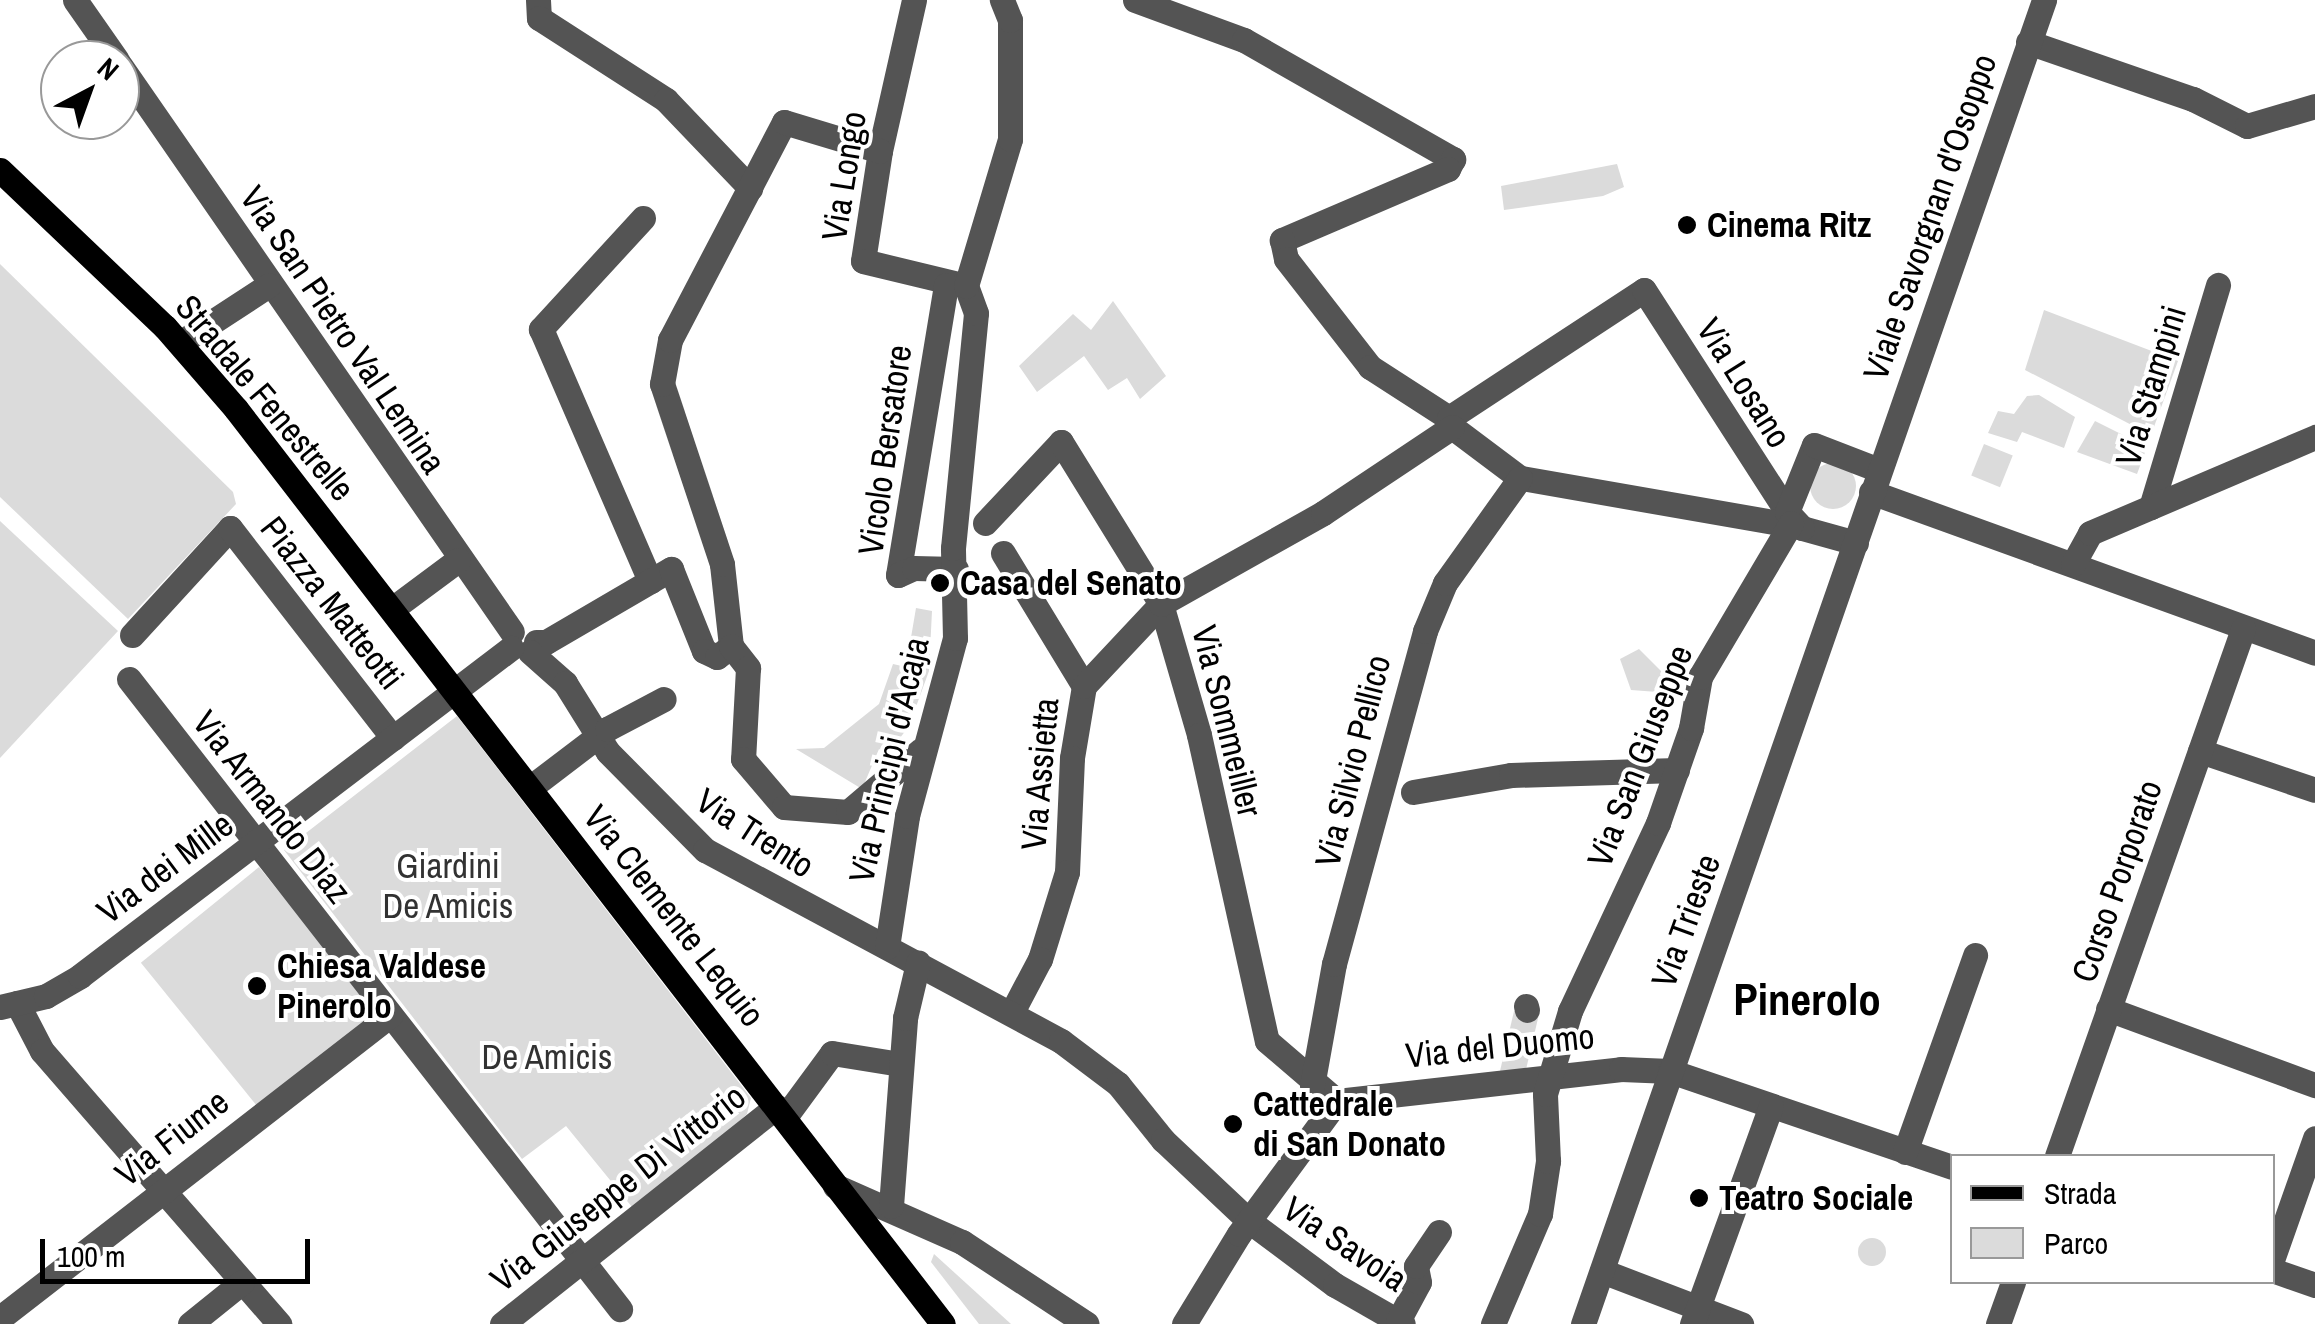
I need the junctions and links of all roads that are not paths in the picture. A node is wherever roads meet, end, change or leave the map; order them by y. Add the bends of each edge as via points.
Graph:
1 (75, 0) edge
2 (538, 0) edge
3 (914, 0) edge
4 (1002, 0) edge
5 (1136, 0) edge
6 (2044, 0) edge
7 (103, 40) edge
8 (2028, 42) junction
9 (140, 94) edge
10 (2315, 106) edge
11 (880, 151) junction
12 (0, 170) edge
13 (750, 188) junction
14 (643, 218) dead end
15 (269, 285) junction
16 (2218, 285) dead end
17 (956, 286) junction
18 (180, 343) junction
19 (1450, 423) junction
20 (2315, 438) edge
21 (1878, 473) junction
22 (1520, 478) junction
23 (2151, 507) junction
24 (1789, 517) junction
25 (985, 523) dead end
26 (1856, 542) junction
27 (1003, 552) dead end
28 (458, 560) junction
29 (2072, 564) junction
30 (956, 569) junction
31 (650, 581) junction
32 (1160, 604) junction
33 (392, 609) junction
34 (2243, 629) junction
35 (132, 634) dead end
36 (522, 644) junction
37 (731, 646) junction
38 (2315, 653) edge
39 (129, 679) dead end
40 (1084, 686) junction
41 (455, 690) junction
42 (664, 699) dead end
43 (598, 735) junction
44 (393, 738) junction
45 (921, 750) junction
46 (2200, 751) junction
47 (1677, 770) junction
48 (531, 788) junction
49 (2315, 790) edge
50 (1413, 792) dead end
51 (256, 843) junction
52 (887, 947) junction
53 (1975, 955) dead end
54 (918, 963) junction
55 (8, 1005) edge
56 (2108, 1010) junction
57 (1012, 1012) junction
58 (390, 1016) junction
59 (1061, 1042) joint
60 (900, 1064) junction
61 (1670, 1071) junction
62 (1550, 1077) junction
63 (2315, 1085) edge
64 (1312, 1086) junction
65 (1337, 1101) junction
66 (1771, 1106) junction
67 (781, 1112) junction
68 (2315, 1138) edge
69 (1905, 1152) junction
70 (2057, 1154) edge
71 (1950, 1167) edge
72 (835, 1186) junction
73 (162, 1188) junction
74 (891, 1206) junction
75 (1249, 1221) junction
76 (1439, 1232) dead end
77 (2275, 1251) edge
78 (583, 1260) junction
79 (1602, 1271) junction
80 (2275, 1271) edge
81 (242, 1282) junction
82 (2011, 1284) edge
83 (2315, 1285) edge
84 (1695, 1316) edge
85 (0, 1318) edge
86 (626, 1319) edge
87 (941, 1322) edge
88 (1401, 1323) edge
89 (190, 1324) edge
90 (280, 1324) edge
91 (502, 1324) edge
92 (1087, 1324) edge
93 (1184, 1324) edge
94 (1493, 1324) edge
95 (1584, 1324) edge
96 (1741, 1324) edge
97 (1998, 1324) edge

1 - 7 street, Via San Pietro Val Lemina
2 - 13 street via 539,18 666,100
3 - 11 street, Via Longo
4 - 17 street, Via Principi d'Acaja via 1012,71 1010,139
5 - 19 street via 1244,40 1453,159 1448,169 1282,240 1286,259 1370,367
6 - 8 street, Viale Savorgnan d'Osoppo
8 - 10 street via 2248,126
8 - 21 street, Viale Savorgnan d'Osoppo
9 - 15 street, Via San Pietro Val Lemina
11 - 13 street via 784,122
11 - 17 street, Via Longo via 863,261
12 - 18 main road, Stradale Fenestrelle
13 - 37 street via 670,340 662,384 722,564
14 - 31 street via 540,329
15 - 18 street
15 - 28 street, Via San Pietro Val Lemina
16 - 23 street, Via Stampini
17 - 30 street, Via Principi d'Acaja via 976,314
17 - 30 street, Vicolo Bersatore via 898,575 914,568
18 - 33 main road, Stradale Fenestrelle
19 - 22 street
19 - 24 street, Via Losano via 1644,290
19 - 32 street via 1323,513
20 - 23 street
21 - 24 street, Via San Giuseppe via 1814,445
21 - 26 street, Viale Savorgnan d'Osoppo
21 - 29 street
22 - 24 street via 1779,524
22 - 64 street, Via Silvio Pellico via 1445,583 1424,631 1334,964
23 - 29 street via 2090,532
24 - 26 street
24 - 47 street, Via San Giuseppe via 1700,677
25 - 32 street, Via Sommeiller via 1061,442
26 - 61 street, Via Trieste
27 - 40 street, Via Assietta
28 - 33 street
28 - 36 street, Via San Pietro Val Lemina
29 - 34 street
30 - 45 street, Via Principi d'Acaja via 955,638
31 - 36 street, Via dei Mille via 546,642
31 - 37 street via 676,570 704,651 718,657
32 - 40 street
32 - 64 street, Via Sommeiller via 1199,734 1266,1042
33 - 41 main road, Stradale Fenestrelle
34 - 38 street
34 - 46 street, Corso Porporato
35 - 44 street, Piazza Matteotti via 230,528
36 - 41 street, Via dei Mille
36 - 43 street, Via Trento via 565,683
37 - 45 street via 748,668 743,759 784,807 848,812
39 - 51 street, Via Armando Diaz
40 - 57 street, Via Assietta via 1072,758 1067,872 1040,958
41 - 44 street, Via dei Mille
41 - 48 main road, Via Clemente Lequio
42 - 43 street
43 - 48 street
43 - 52 street, Via Trento via 666,818 705,850
44 - 51 street, Via dei Mille
45 - 52 street, Via Principi d'Acaja
46 - 49 street
46 - 56 street, Corso Porporato
47 - 50 street via 1525,774
47 - 62 street, Via San Giuseppe via 1570,1011
48 - 67 main road, Via Clemente Lequio
51 - 55 street, Via dei Mille via 70,982
51 - 58 street, Via Armando Diaz
52 - 54 street, Via Trento
53 - 69 street
54 - 57 street, Via Trento
54 - 60 street
55 - 73 street
56 - 63 street
56 - 70 street, Corso Porporato
57 - 59 street, Via Trento
58 - 73 street, Via Fiume
58 - 78 street, Via Armando Diaz
59 - 75 street, Via Savoia via 1118,1084 1163,1140
60 - 67 street, Via Giuseppe Di Vittorio via 832,1053
60 - 74 street
61 - 62 street, Via del Duomo
61 - 66 street
61 - 79 street, Via Trieste
62 - 65 street, Via del Duomo
62 - 94 street, Via San Giuseppe via 1540,1214
64 - 65 street
65 - 75 street
66 - 69 street
66 - 84 street
67 - 72 main road, Via Clemente Lequio
67 - 78 street, Via Giuseppe Di Vittorio
68 - 77 street
69 - 71 street
72 - 74 street
72 - 87 main road, Via Clemente Lequio
73 - 81 street
73 - 85 street, Via Fiume
74 - 92 street via 962,1242
75 - 88 street, Via Savoia
75 - 93 street
76 - 88 street via 1416,1266 1419,1282
78 - 86 street, Via Armando Diaz
78 - 91 street, Via Giuseppe Di Vittorio
79 - 84 street
79 - 95 street, Via Trieste
80 - 83 street
81 - 89 street
81 - 90 street
82 - 97 street
84 - 96 street

